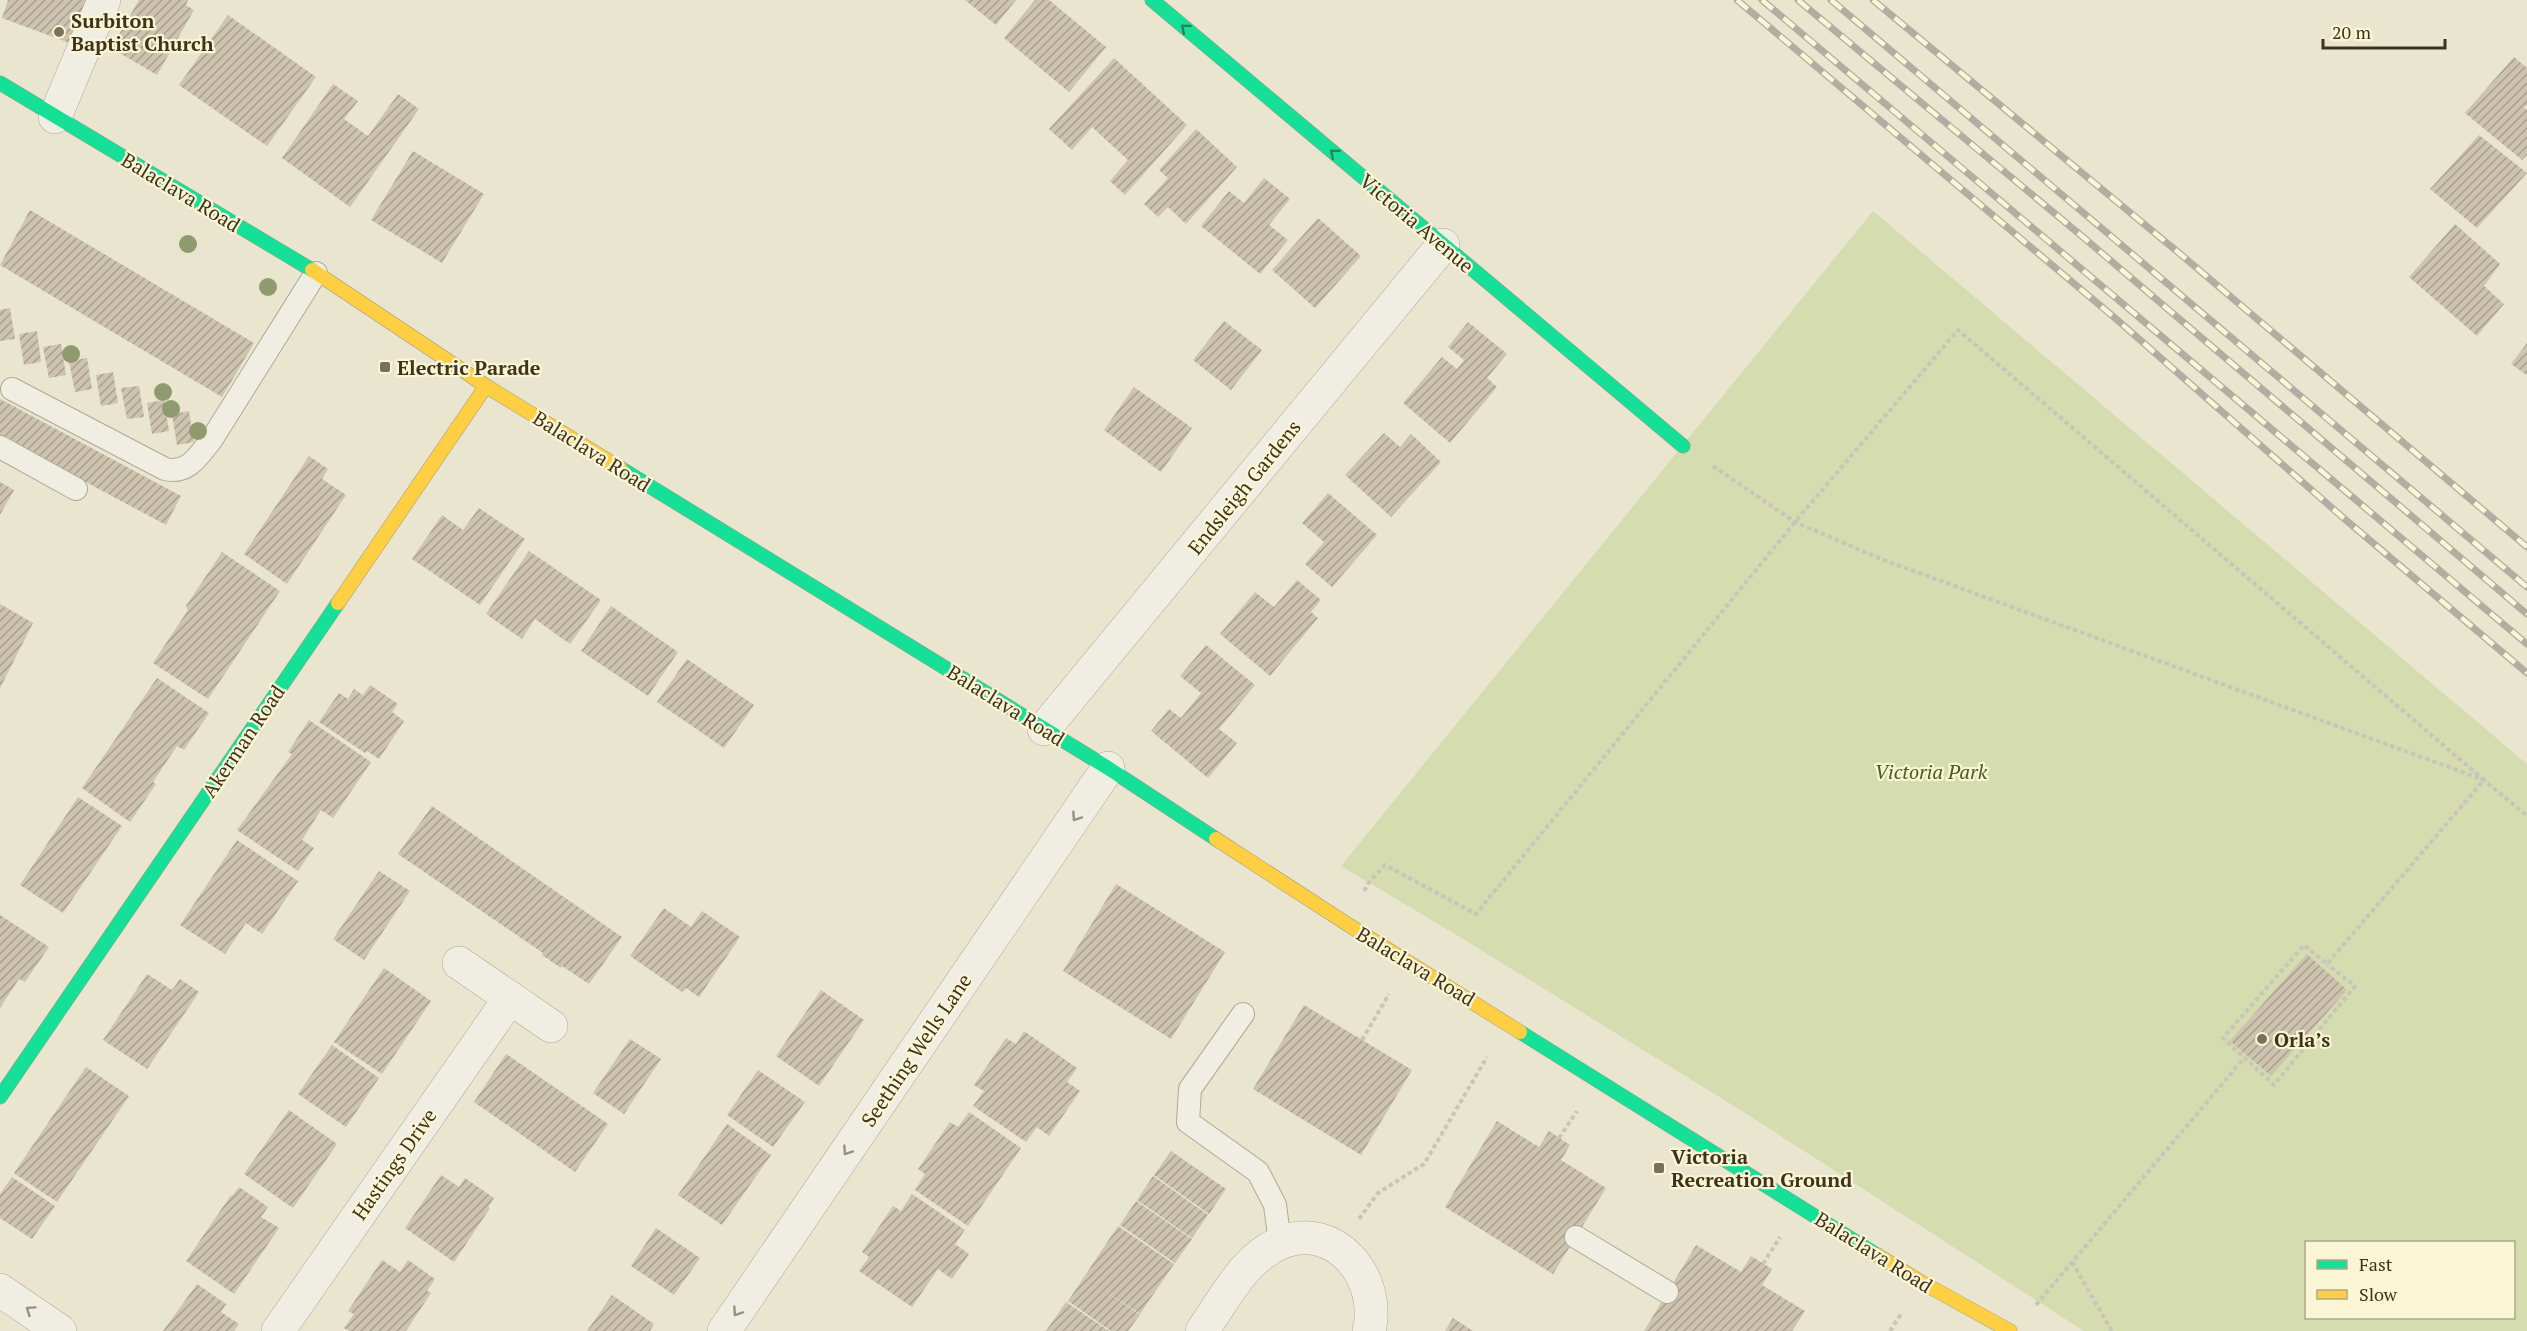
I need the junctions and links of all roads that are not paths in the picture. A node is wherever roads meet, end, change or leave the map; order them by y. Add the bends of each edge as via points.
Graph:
1 (104, 0) edge
2 (1152, 0) edge
3 (0, 83) edge
4 (55, 117) junction
5 (1443, 245) junction
6 (316, 273) junction
7 (486, 386) junction
8 (12, 389) dead end
9 (1683, 446) road end
10 (0, 447) edge
11 (76, 489) dead end
12 (1044, 729) junction
13 (1108, 768) junction
14 (459, 963) dead end
15 (510, 998) junction
16 (1243, 1014) dead end
17 (551, 1026) dead end
18 (0, 1097) edge
19 (1576, 1237) dead end
20 (1280, 1243) junction
21 (0, 1290) edge
22 (1667, 1292) dead end
23 (60, 1331) edge
24 (278, 1331) edge
25 (724, 1331) edge
26 (1202, 1331) edge
27 (1369, 1331) edge
28 (2010, 1331) edge

1 - 4 street
5 -> 2 street, Victoria Avenue
3 - 4 street, Balaclava Road
4 - 6 street, Balaclava Road
5 - 9 street, Victoria Avenue
5 - 12 street, Endsleigh Gardens
6 - 7 street, Balaclava Road
6 - 8 lane via 212,439 195,461 180,470 165,469
7 - 12 street, Balaclava Road
7 - 18 street, Akerman Road
10 - 11 lane
12 - 13 street, Balaclava Road
13 -> 25 street, Seething Wells Lane
13 - 28 street, Balaclava Road via 1921,1282
14 - 15 street
15 - 17 street
15 - 24 street, Hastings Drive
16 - 20 lane via 1190,1089 1188,1122 1258,1172 1275,1205
19 - 22 lane
20 - 26 street via 1250,1262
20 - 27 street via 1308,1236 1338,1247 1361,1271 1371,1299
23 -> 21 street

